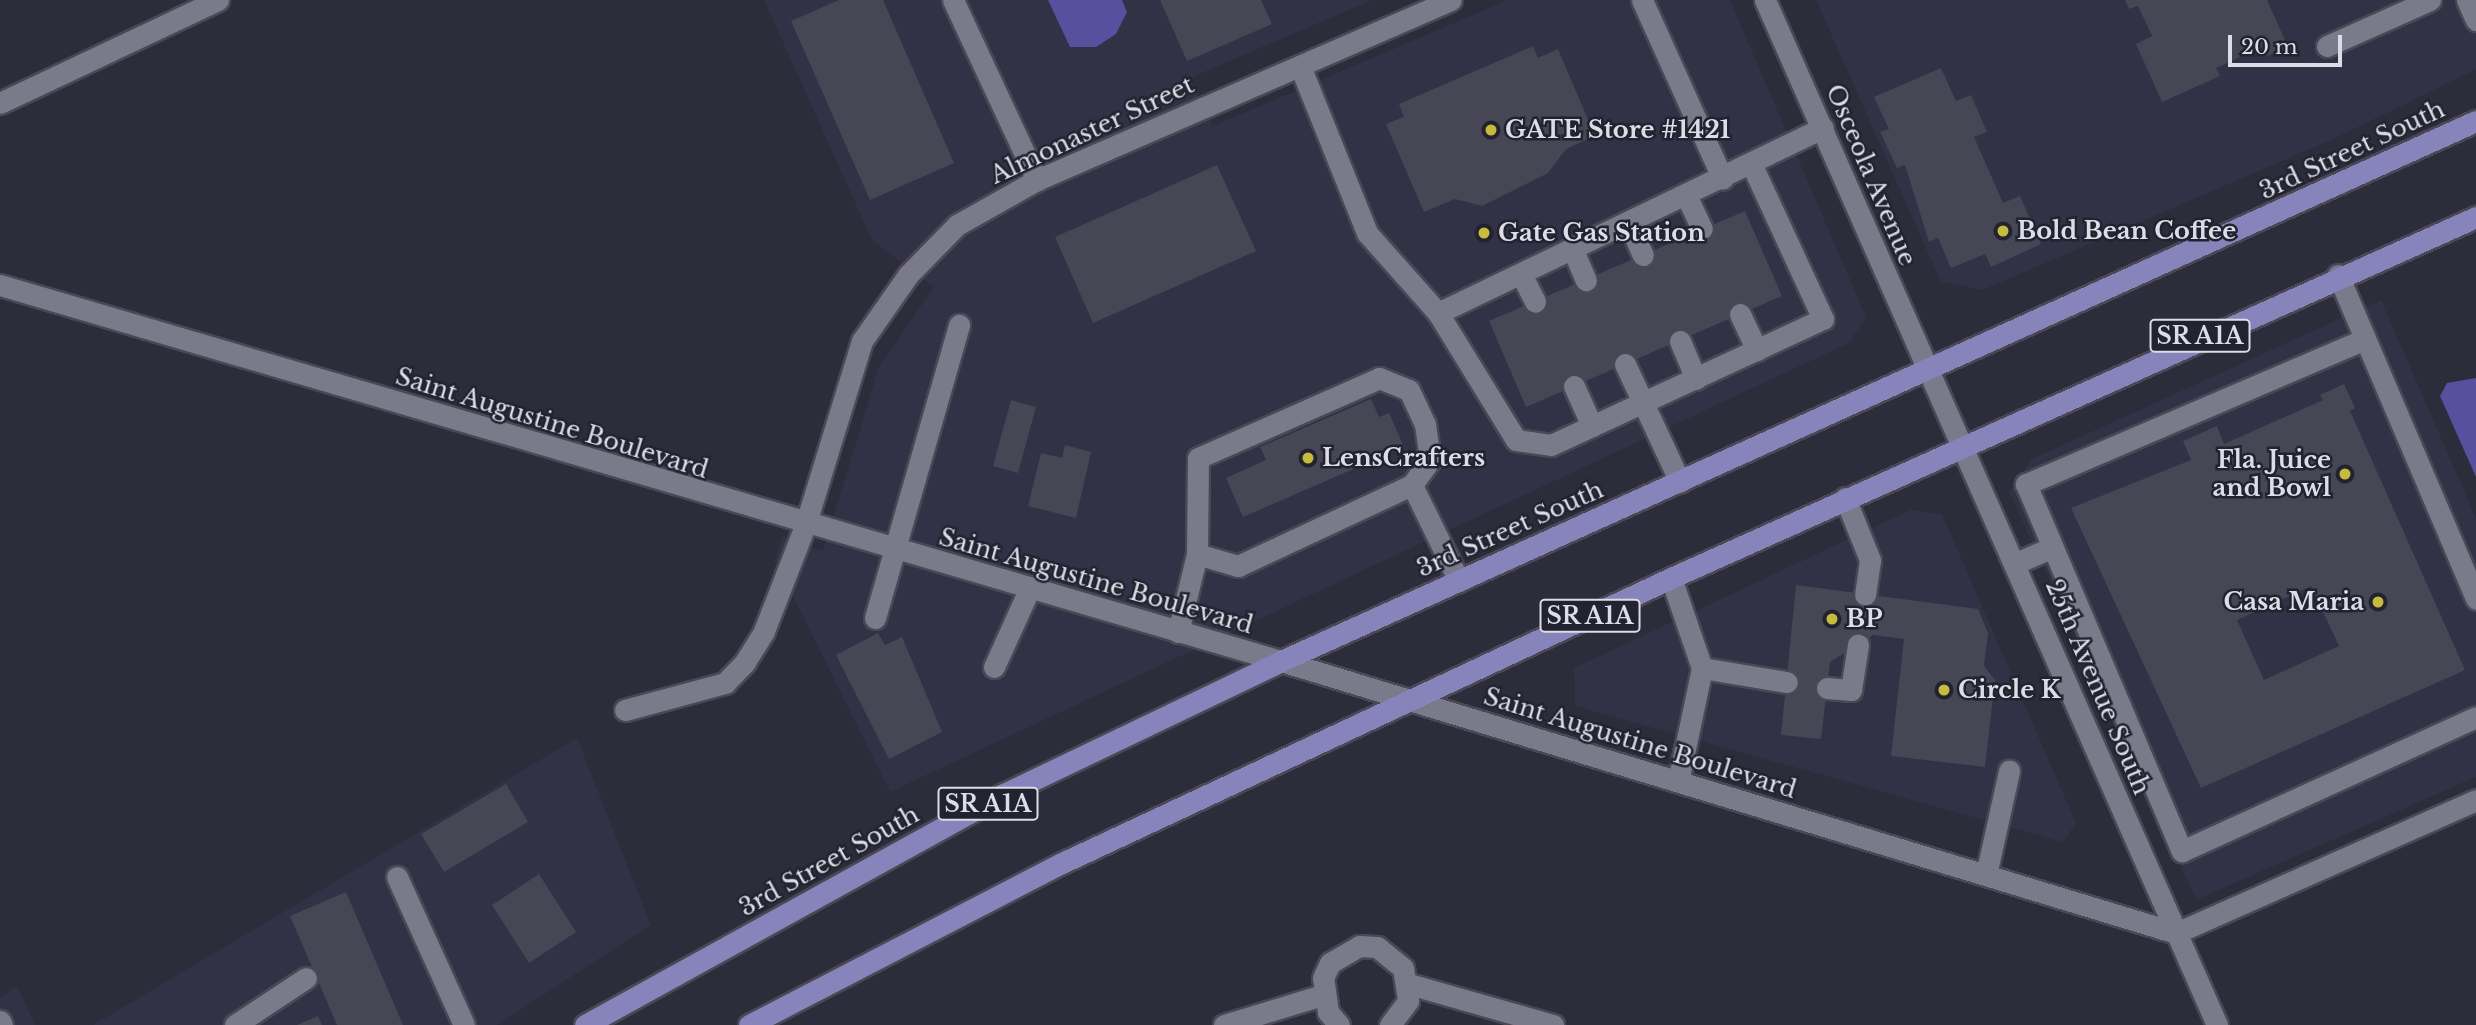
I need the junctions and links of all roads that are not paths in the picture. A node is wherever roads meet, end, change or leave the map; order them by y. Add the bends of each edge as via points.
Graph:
1 (218, 0) edge
2 (953, 0) edge
3 (1450, 0) edge
4 (1642, 0) edge
5 (1765, 0) edge
6 (2430, 0) edge
7 (2327, 46) dead end
8 (1300, 66) junction
9 (0, 103) edge
10 (2476, 121) edge
11 (1823, 128) junction
12 (1752, 165) junction
13 (1723, 179) junction
14 (1037, 180) junction
15 (1687, 197) junction
16 (2476, 217) edge
17 (1629, 224) junction
18 (1702, 229) tunnel mouth
19 (1573, 250) junction
20 (1643, 255) tunnel mouth
21 (1521, 274) junction
22 (2338, 275) junction
23 (1586, 279) tunnel mouth
24 (0, 285) edge
25 (1535, 302) tunnel mouth
26 (1438, 313) junction
27 (1740, 314) tunnel mouth
28 (959, 325) dead end
29 (2365, 339) junction
30 (1679, 341) tunnel mouth
31 (1757, 350) junction
32 (1625, 364) tunnel mouth
33 (1929, 370) junction
34 (1696, 379) junction
35 (1574, 386) tunnel mouth
36 (1644, 403) junction
37 (1592, 426) junction
38 (1963, 444) junction
39 (1680, 482) junction
40 (1412, 485) junction
41 (1845, 498) junction
42 (805, 526) junction
43 (2053, 547) junction
44 (896, 552) junction
45 (1197, 554) junction
46 (2016, 563) junction
47 (1671, 578) junction
48 (1459, 581) junction
49 (1029, 590) junction
50 (1865, 595) tunnel mouth
51 (2476, 599) edge
52 (875, 618) dead end
53 (1178, 632) junction
54 (1858, 645) tunnel mouth
55 (1281, 661) junction
56 (994, 667) dead end
57 (1703, 668) junction
58 (1787, 682) tunnel mouth
59 (1827, 688) tunnel mouth
60 (1413, 701) junction
61 (625, 710) dead end
62 (2476, 717) edge
63 (2009, 771) dead end
64 (1678, 782) junction
65 (2476, 800) edge
66 (2182, 851) junction
67 (2148, 869) junction
68 (1986, 875) junction
69 (397, 877) dead end
70 (2176, 933) junction
71 (306, 978) dead end
72 (1409, 984) junction
73 (1322, 995) junction
74 (235, 1025) edge
75 (464, 1025) edge
76 (585, 1025) edge
77 (749, 1025) edge
78 (1224, 1025) edge
79 (1339, 1025) edge
80 (1390, 1025) edge
81 (1553, 1025) edge
82 (2217, 1025) edge

1 - 9 street
2 - 14 street
3 - 8 street, Almonaster Street
4 - 13 street
5 - 11 street, Osceola Avenue
6 - 7 street
8 - 14 street, Almonaster Street
8 - 26 street via 1367,233
10 - 33 main road, 3rd Street South / SR A1A
11 - 12 street
11 - 33 street, Osceola Avenue
12 - 13 street
12 - 31 street via 1823,319
13 - 15 street
14 - 42 street, Almonaster Street via 957,225 908,275 862,341
15 - 17 street
15 - 18 street
16 - 22 main road, SR A1A
17 - 19 street
17 - 20 street
19 - 21 street
19 - 23 street
21 - 25 street
21 - 26 street
22 - 29 street
22 - 38 main road, SR A1A
24 - 42 street, Saint Augustine Boulevard
26 - 37 street via 1516,440 1551,445
27 - 31 street
28 - 44 street
29 - 43 street via 2026,485
29 - 51 street
30 - 34 street
31 - 34 street
32 - 36 street
33 - 38 street, 25th Avenue South
33 - 39 main road, 3rd Street South / SR A1A
34 - 36 street
35 - 37 street
36 - 37 street
36 - 39 street
38 - 41 main road, SR A1A
38 - 46 street, 25th Avenue South
39 - 48 main road, 3rd Street South / SR A1A
40 - 45 street via 1238,566
40 - 45 street via 1430,460 1425,424 1409,390 1379,378 1198,458
40 - 48 street
41 - 47 main road, SR A1A
41 - 50 street via 1870,560
42 - 44 street, Saint Augustine Boulevard
42 - 61 street, Almonaster Street via 764,631 724,683
43 - 46 street
43 - 66 street
44 - 49 street, Saint Augustine Boulevard
44 - 52 street
45 - 53 street
46 - 67 street, 25th Avenue South
47 - 57 street
47 - 60 main road, SR A1A
48 - 55 main road, 3rd Street South / SR A1A
49 - 53 street, Saint Augustine Boulevard
49 - 56 street
53 - 55 street, Saint Augustine Boulevard
54 - 59 street via 1851,691
55 - 60 street, Saint Augustine Boulevard
55 - 76 main road, 3rd Street South / SR A1A via 1004,794
57 - 58 street
57 - 64 street
60 - 64 street, Saint Augustine Boulevard
60 - 77 main road, SR A1A via 1062,863
62 - 66 street
63 - 68 street
64 - 68 street, Saint Augustine Boulevard
65 - 70 street
66 - 67 street
67 - 70 street, 25th Avenue South
68 - 70 street, Saint Augustine Boulevard
69 - 75 street
70 - 82 street, 25th Avenue South
71 - 74 street
72 - 73 street via 1392,955 1359,946 1330,963
72 - 80 street via 1408,1001
72 - 81 street
73 - 78 street
73 - 79 street

